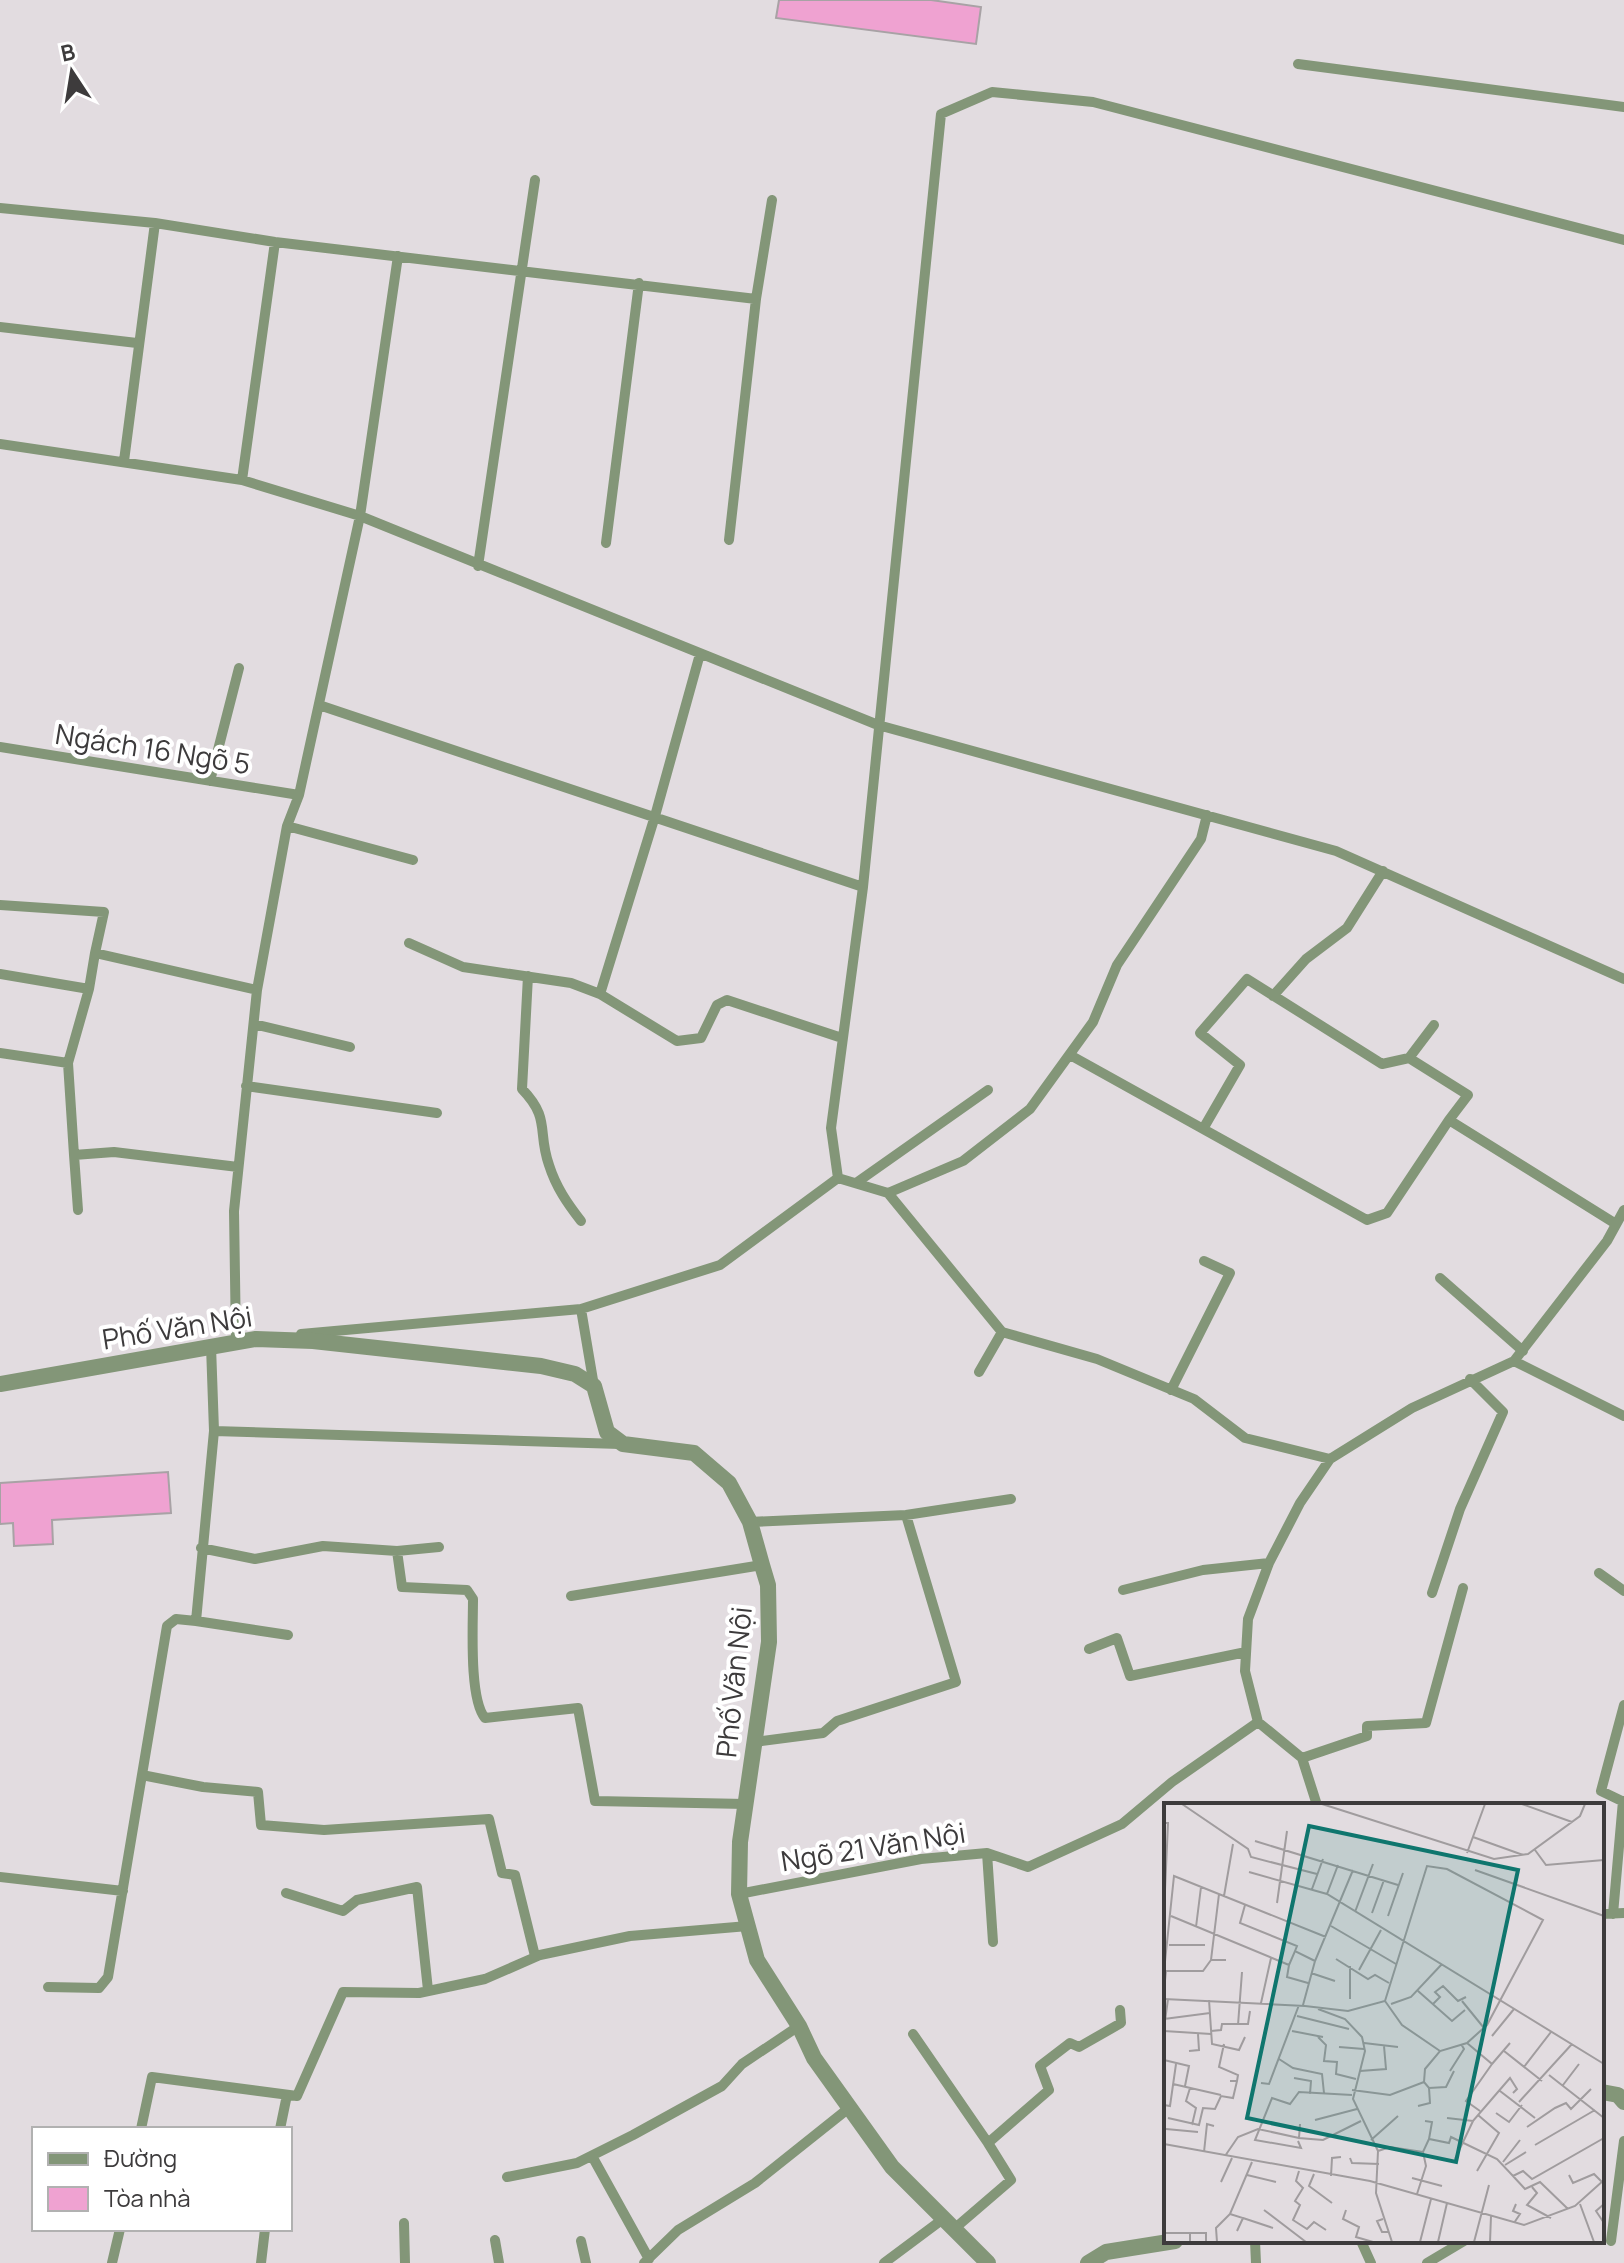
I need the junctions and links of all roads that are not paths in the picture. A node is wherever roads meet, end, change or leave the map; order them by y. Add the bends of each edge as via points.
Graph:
1 (1298, 64) dead end
2 (1624, 107) edge
3 (535, 180) dead end
4 (772, 200) dead end
5 (0, 208) edge
6 (155, 223) junction
7 (1624, 240) edge
8 (275, 242) junction
9 (398, 256) junction
10 (519, 268) junction
11 (639, 283) junction
12 (756, 299) junction
13 (0, 327) edge
14 (137, 343) junction
15 (0, 444) edge
16 (124, 461) junction
17 (242, 480) junction
18 (360, 516) junction
19 (729, 540) dead end
20 (606, 543) dead end
21 (478, 566) junction
22 (700, 654) junction
23 (239, 668) dead end
24 (319, 705) junction
25 (878, 725) junction
26 (0, 747) edge
27 (210, 781) junction
28 (299, 795) junction
29 (1207, 815) junction
30 (655, 816) junction
31 (287, 826) junction
32 (413, 860) dead end
33 (1383, 871) junction
34 (863, 887) junction
35 (0, 905) edge
36 (409, 943) dead end
37 (95, 953) junction
38 (0, 974) edge
39 (528, 976) junction
40 (1624, 979) edge
41 (89, 989) junction
42 (257, 990) junction
43 (600, 994) junction
44 (1273, 996) junction
45 (254, 1024) junction
46 (1434, 1025) dead end
47 (842, 1038) junction
48 (350, 1047) dead end
49 (0, 1053) edge
50 (1070, 1055) junction
51 (1409, 1058) junction
52 (68, 1063) junction
53 (246, 1086) junction
54 (988, 1090) dead end
55 (437, 1113) dead end
56 (1449, 1120) junction
57 (1203, 1129) junction
58 (74, 1155) junction
59 (238, 1167) junction
60 (838, 1178) junction
61 (856, 1183) junction
62 (888, 1193) junction
63 (78, 1210) dead end
64 (1624, 1210) edge
65 (581, 1221) dead end
66 (1616, 1224) junction
67 (1204, 1261) dead end
68 (1440, 1278) dead end
69 (581, 1309) junction
70 (1002, 1332) junction
71 (256, 1339) junction
72 (236, 1342) junction
73 (211, 1346) junction
74 (1523, 1351) junction
75 (1514, 1361) junction
76 (979, 1372) dead end
77 (1470, 1379) junction
78 (0, 1384) edge
79 (594, 1386) junction
80 (1171, 1390) junction
81 (1624, 1416) edge
82 (214, 1431) junction
83 (623, 1444) junction
84 (1330, 1459) junction
85 (1011, 1499) dead end
86 (906, 1515) junction
87 (750, 1522) junction
88 (439, 1547) dead end
89 (201, 1548) junction
90 (397, 1551) junction
91 (1269, 1563) junction
92 (762, 1565) junction
93 (1599, 1573) dead end
94 (1463, 1588) dead end
95 (1123, 1590) dead end
96 (1624, 1591) edge
97 (1432, 1593) dead end
98 (571, 1596) dead end
99 (196, 1621) junction
100 (288, 1635) dead end
101 (1089, 1649) dead end
102 (1246, 1652) junction
103 (1624, 1705) edge
104 (1258, 1722) junction
105 (755, 1742) junction
106 (1302, 1758) junction
107 (142, 1775) junction
108 (1623, 1801) edge
109 (1316, 1803) edge
110 (746, 1804) junction
111 (987, 1853) junction
112 (0, 1877) edge
113 (123, 1891) junction
114 (286, 1893) dead end
115 (739, 1894) junction
116 (1613, 1914) edge
117 (748, 1926) junction
118 (993, 1942) dead end
119 (535, 1956) junction
120 (48, 1987) dead end
121 (428, 1990) junction
122 (1120, 2010) dead end
123 (799, 2026) junction
124 (913, 2034) dead end
125 (1604, 2092) edge
126 (287, 2095) junction
127 (1624, 2102) edge
128 (849, 2108) junction
129 (141, 2127) edge
130 (280, 2127) edge
131 (1624, 2141) edge
132 (988, 2143) junction
133 (592, 2156) junction
134 (507, 2177) dead end
135 (404, 2223) dead end
136 (948, 2224) junction
137 (120, 2231) edge
138 (265, 2231) edge
139 (495, 2240) dead end
140 (581, 2241) dead end
141 (1611, 2241) dead end
142 (1167, 2243) edge
143 (1255, 2243) edge
144 (1362, 2243) edge
145 (1461, 2243) edge
146 (1107, 2258) edge
147 (646, 2261) edge
148 (112, 2263) edge
149 (261, 2263) edge
150 (405, 2263) edge
151 (499, 2263) edge
152 (586, 2263) edge
153 (884, 2263) edge
154 (988, 2263) edge
155 (1088, 2263) edge
156 (1256, 2263) edge
157 (1371, 2263) edge
158 (1427, 2263) edge

1 - 2 lane
3 - 10 lane
4 - 12 lane
5 - 6 lane
6 - 8 lane
6 - 14 lane
7 - 25 lane via 1093,102 992,92 941,114
8 - 9 lane
8 - 17 lane
9 - 10 lane
9 - 18 lane
10 - 11 lane
10 - 21 lane
11 - 12 lane
11 - 20 lane
12 - 19 lane
13 - 14 lane
14 - 16 lane
15 - 16 lane
16 - 17 lane
17 - 18 lane
18 - 21 lane
18 - 24 lane
21 - 22 lane
22 - 25 lane
22 - 30 lane
23 - 27 lane
24 - 28 lane
24 - 30 lane
25 - 29 lane
25 - 34 lane
26 - 27 lane, Ngách 16 Ngõ 5
27 - 28 lane, Ngách 16 Ngõ 5
28 - 31 lane
29 - 33 lane via 1336,851
29 - 50 lane via 1201,839 1117,965 1093,1022
30 - 34 lane
30 - 43 lane
31 - 32 lane
31 - 42 lane
33 - 40 lane
33 - 44 lane via 1347,928 1306,959
34 - 47 lane
35 - 37 lane via 104,912
36 - 39 lane via 463,967
37 - 41 lane
37 - 42 lane
38 - 41 lane
39 - 43 lane
39 - 65 lane via 522,1089 539,1106 547,1162 560,1193
41 - 52 lane
42 - 45 lane
43 - 47 lane via 677,1041 701,1038 717,1005 727,1000
44 - 51 lane via 1382,1064
44 - 57 lane via 1247,979 1200,1033 1240,1065
45 - 48 lane
45 - 53 lane
46 - 51 lane
47 - 60 lane via 831,1128
49 - 52 lane
50 - 57 lane
50 - 62 lane via 1030,1109 963,1161
51 - 56 lane via 1468,1095
52 - 58 lane
53 - 55 lane
53 - 59 lane
54 - 61 lane
56 - 57 lane via 1387,1213 1367,1220
56 - 66 lane
58 - 59 lane via 114,1152
58 - 63 lane
59 - 72 lane
60 - 61 lane
60 - 69 lane via 720,1265
61 - 62 lane
62 - 70 lane
64 - 66 lane
66 - 74 lane
67 - 80 lane via 1230,1273
68 - 74 lane
69 - 71 lane
69 - 79 lane
70 - 76 lane
70 - 80 lane via 1097,1359
71 - 72 street, Phố Văn Nội
71 - 79 street, Phố Văn Nội via 541,1366 575,1374
72 - 73 street, Phố Văn Nội
73 - 78 street, Phố Văn Nội
73 - 82 lane
74 - 75 lane
75 - 77 lane
75 - 81 lane
77 - 84 lane
77 - 97 lane via 1503,1412 1460,1509
79 - 83 street via 607,1432
80 - 84 lane via 1194,1399 1245,1438
82 - 83 lane
82 - 89 lane
83 - 87 street, Phố Văn Nội via 694,1453 729,1483
84 - 91 lane
85 - 86 lane
86 - 87 lane
86 - 105 lane via 956,1682 837,1721 823,1733
87 - 92 street, Phố Văn Nội
88 - 90 lane
89 - 90 lane via 255,1559 323,1546
89 - 99 lane
90 - 110 lane via 402,1587 467,1590 473,1599 475,1679 485,1718 578,1708 595,1801
91 - 95 lane via 1203,1570
91 - 102 lane via 1248,1619
92 - 98 lane
92 - 105 street, Phố Văn Nội via 768,1585 769,1642
93 - 96 lane
94 - 106 lane via 1426,1723 1367,1726 1367,1736
99 - 100 lane
99 - 107 lane via 176,1619 167,1626
101 - 102 lane via 1117,1638 1130,1676
102 - 104 lane via 1245,1671
103 - 108 lane via 1601,1791
104 - 106 lane
104 - 111 lane, Ngõ 21 Văn Nội via 1122,1824 1028,1867
105 - 110 street, Phố Văn Nội
106 - 109 lane
107 - 113 lane
107 - 119 lane via 258,1792 261,1825 324,1830 489,1819 502,1873 515,1875
108 - 116 lane
110 - 115 street, Phố Văn Nội
111 - 115 lane, Ngõ 21 Văn Nội via 921,1859
111 - 118 lane
112 - 113 lane
113 - 120 lane via 105,1985
114 - 121 lane via 343,1911 357,1900 417,1887
115 - 117 street, Phố Văn Nội
117 - 119 lane via 630,1936
117 - 123 street, Phố Văn Nội via 757,1960
119 - 121 lane via 485,1979
121 - 126 lane via 343,1992 297,2096
122 - 132 lane via 1121,2023 1079,2047 1070,2043 1040,2066 1049,2090
123 - 128 street, Phố Văn Nội
123 - 133 lane via 742,2064 722,2086
124 - 132 lane
125 - 127 street
126 - 129 lane via 152,2077
126 - 130 lane
128 - 136 street, Phố Văn Nội via 892,2167
128 - 147 lane via 755,2183 678,2230
131 - 141 lane
132 - 136 lane via 1011,2180
133 - 134 lane
133 - 147 lane
135 - 150 lane
136 - 153 lane
136 - 154 street, Phố Văn Nội
137 - 148 lane
138 - 149 lane
139 - 151 lane
140 - 152 lane
142 - 146 street
143 - 156 lane
144 - 157 lane
145 - 158 lane
146 - 155 street

